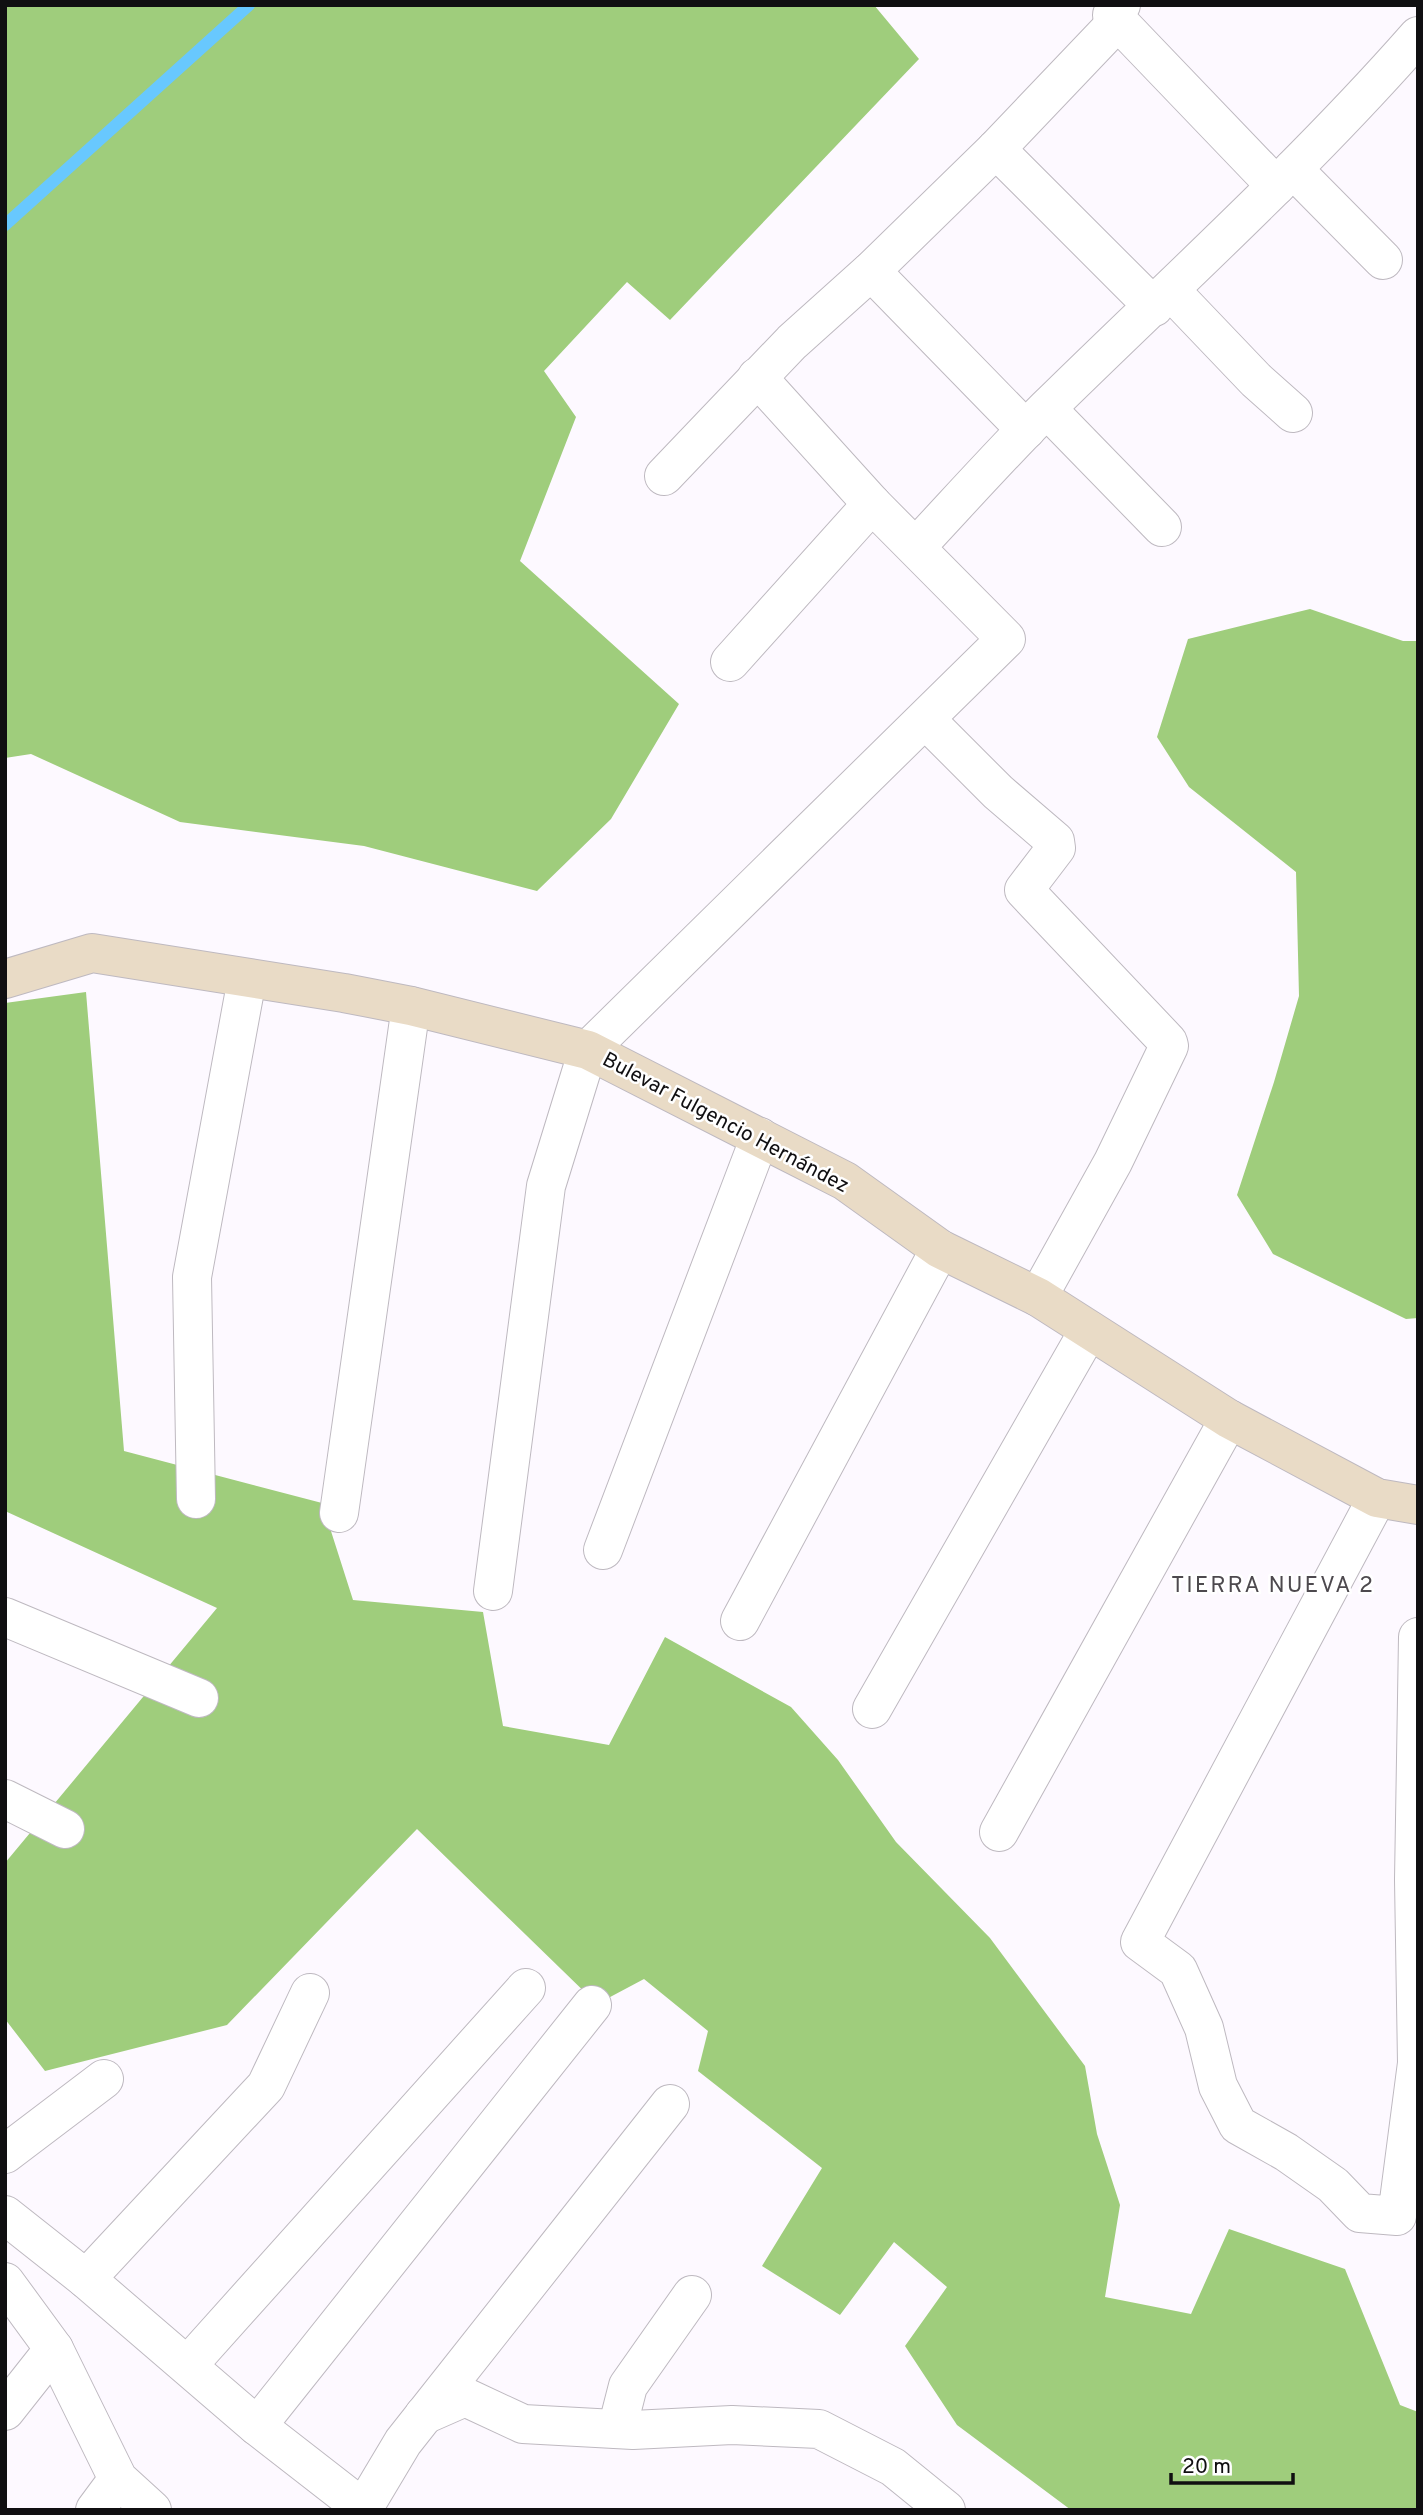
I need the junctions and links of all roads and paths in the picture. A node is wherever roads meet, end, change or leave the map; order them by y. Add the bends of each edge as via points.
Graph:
1 (1120, 13) edge
2 (1418, 36) edge
3 (996, 149) junction
4 (1285, 177) junction
5 (1383, 260) dead end
6 (871, 271) junction
7 (1162, 298) junction
8 (757, 376) junction
9 (1293, 413) dead end
10 (1036, 419) junction
11 (664, 475) dead end
12 (872, 504) junction
13 (1162, 527) dead end
14 (916, 547) junction
15 (730, 662) dead end
16 (926, 720) junction
17 (5, 979) edge
18 (247, 979) junction
19 (411, 1006) junction
20 (588, 1050) junction
21 (760, 1137) junction
22 (940, 1249) junction
23 (1038, 1297) junction
24 (1089, 1330) junction
25 (1229, 1419) junction
26 (1377, 1498) junction
27 (197, 1499) dead end
28 (1418, 1505) edge
29 (339, 1513) dead end
30 (603, 1550) dead end
31 (493, 1591) dead end
32 (5, 1617) edge
33 (740, 1621) dead end
34 (1418, 1637) edge
35 (199, 1698) dead end
36 (1416, 1707) edge
37 (872, 1709) dead end
38 (5, 1799) edge
39 (65, 1829) dead end
40 (999, 1832) dead end
41 (1416, 1880) edge
42 (526, 1988) dead end
43 (310, 1993) dead end
44 (592, 2006) dead end
45 (1417, 2063) edge
46 (104, 2079) dead end
47 (670, 2104) dead end
48 (5, 2154) edge
49 (5, 2216) edge
50 (86, 2278) junction
51 (5, 2282) edge
52 (692, 2295) dead end
53 (54, 2349) junction
54 (188, 2365) junction
55 (5, 2411) edge
56 (424, 2415) junction
57 (257, 2426) junction
58 (617, 2430) junction
59 (118, 2479) junction
60 (936, 2507) edge
61 (95, 2510) edge
62 (152, 2510) edge
63 (364, 2510) edge

1 - 3 street
1 - 4 street
2 - 4 street
3 - 6 street
3 - 7 street
4 - 5 street
4 - 7 street
6 - 8 street
6 - 10 street
7 - 9 street
7 - 10 street
8 - 11 street
8 - 12 street
10 - 13 street
10 - 14 street
12 - 14 street
12 - 15 street
14 - 16 street via 1006,639
16 - 20 street
16 - 23 street via 1055,841 1056,848 1024,890 1169,1046 1113,1162
17 - 18 street, Bulevar Fulgencio Hernández via 92,953
18 - 19 street, Bulevar Fulgencio Hernández
18 - 27 street via 192,1277
19 - 20 street, Bulevar Fulgencio Hernández
19 - 29 street
20 - 21 street, Bulevar Fulgencio Hernández
20 - 31 street via 546,1186
21 - 22 street, Bulevar Fulgencio Hernández via 845,1181
21 - 30 street
22 - 23 street, Bulevar Fulgencio Hernández
22 - 33 street
23 - 24 street, Bulevar Fulgencio Hernández
24 - 25 street, Bulevar Fulgencio Hernández
24 - 37 street
25 - 26 street, Bulevar Fulgencio Hernández
25 - 40 street
26 - 28 street, Bulevar Fulgencio Hernández
26 - 45 street via 1140,1942 1178,1970 1204,2028 1218,2086 1238,2124 1333,2185 1360,2213 1397,2216
32 - 35 street
34 - 36 street
36 - 41 street
38 - 39 street
41 - 45 street
42 - 54 street
43 - 50 street via 266,2086
44 - 57 street
46 - 48 street
47 - 56 street
49 - 50 street
50 - 54 street
51 - 53 street
52 - 58 street via 628,2386
53 - 55 street
53 - 59 street
54 - 57 street
56 - 58 street via 465,2397 523,2424
56 - 63 street
57 - 63 street
58 - 60 street via 732,2425 818,2429 893,2467
59 - 61 street
59 - 62 street

